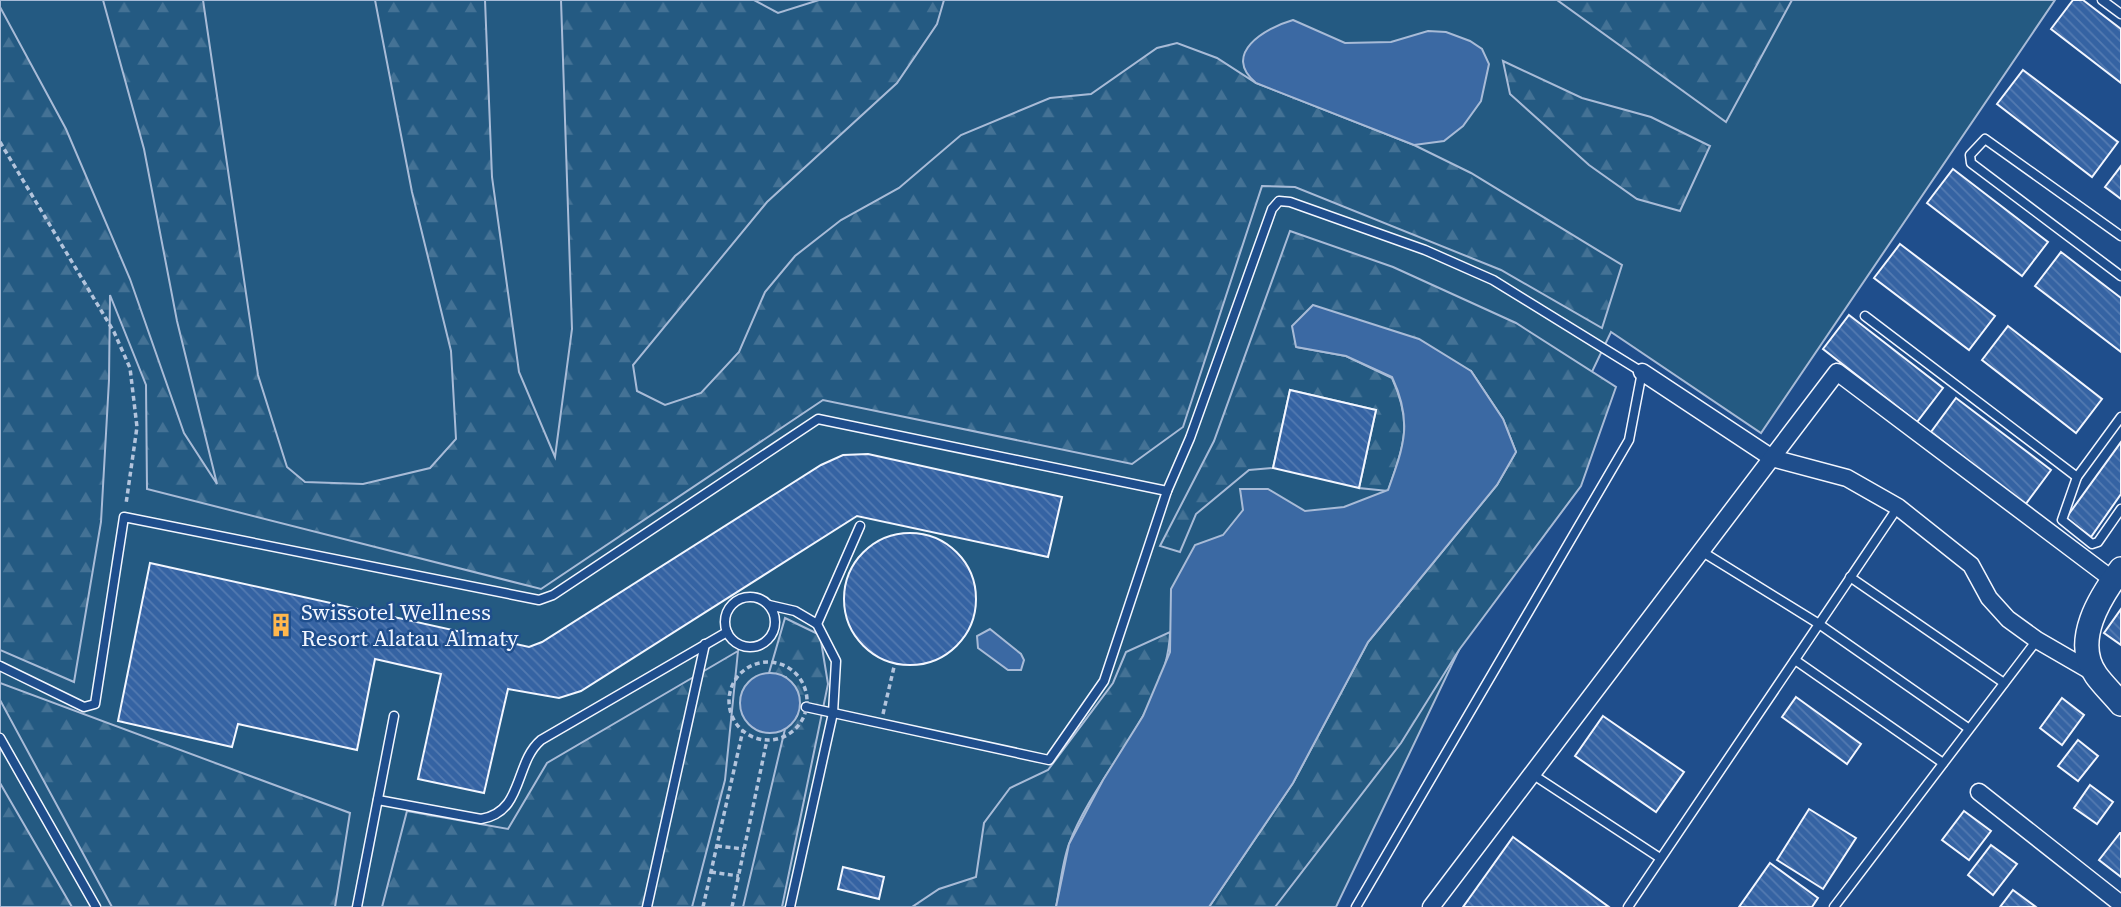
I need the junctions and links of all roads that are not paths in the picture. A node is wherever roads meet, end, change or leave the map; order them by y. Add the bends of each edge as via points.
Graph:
1 (2102, 0) edge
2 (2121, 14) edge
3 (2121, 236) edge
4 (2121, 276) edge
5 (1865, 316) dead end
6 (1642, 372) junction
7 (2121, 417) edge
8 (1772, 457) junction
9 (2077, 477) junction
10 (1167, 491) junction
11 (1898, 508) junction
12 (2121, 509) edge
13 (860, 526) dead end
14 (1701, 551) junction
15 (2117, 575) edge
16 (1850, 578) junction
17 (769, 605) junction
18 (817, 624) junction
19 (1819, 624) junction
20 (727, 632) junction
21 (2037, 640) junction
22 (705, 644) junction
23 (1795, 660) junction
24 (0, 666) edge
25 (2094, 673) junction
26 (2004, 683) junction
27 (2121, 704) edge
28 (806, 707) road end
29 (833, 713) junction
30 (394, 716) dead end
31 (1968, 728) junction
32 (0, 738) edge
33 (1943, 763) junction
34 (1532, 774) junction
35 (1979, 792) dead end
36 (378, 800) junction
37 (1660, 858) junction
38 (2121, 904) edge
39 (96, 907) edge
40 (357, 907) edge
41 (648, 907) edge
42 (790, 907) edge
43 (1356, 907) edge
44 (1431, 907) edge
45 (1628, 907) edge
46 (1834, 907) edge

1 - 2 lane
3 - 4 lane via 1985,139 1970,155 1971,163
5 - 9 lane
6 - 8 street
6 - 10 lane via 1493,280 1373,231 1279,201 1272,209
6 - 43 lane via 1629,439
7 - 9 lane
8 - 11 street via 1847,478
8 - 14 street
8 - 15 street via 1837,372
9 - 12 lane via 2062,520 2092,544
10 - 24 lane via 818,419 539,600 124,517 95,704 84,707
10 - 29 lane via 1104,681 1049,760
11 - 16 lane
11 - 21 street via 1954,549 1981,579 1996,609
13 - 18 lane
14 - 19 lane
14 - 34 street
15 - 25 main road via 2093,614 2086,641
16 - 19 lane
16 - 26 lane
17 - 18 lane via 795,611
17 - 20 lane via 756,597 740,599 729,609
17 - 20 lane via 775,627 767,641 745,646
18 - 29 lane via 836,661
19 - 23 lane
19 - 31 lane
20 - 22 lane
21 - 25 street
21 - 26 lane
22 - 36 lane via 541,740 527,758 506,808 495,817
22 - 41 lane
23 - 33 lane
23 - 37 lane
25 - 27 main road
26 - 31 lane
28 - 29 lane
29 - 42 lane
30 - 36 lane
31 - 33 lane
32 - 39 lane
33 - 46 lane
34 - 37 lane
34 - 44 street
35 - 38 street
36 - 40 lane
37 - 45 lane

